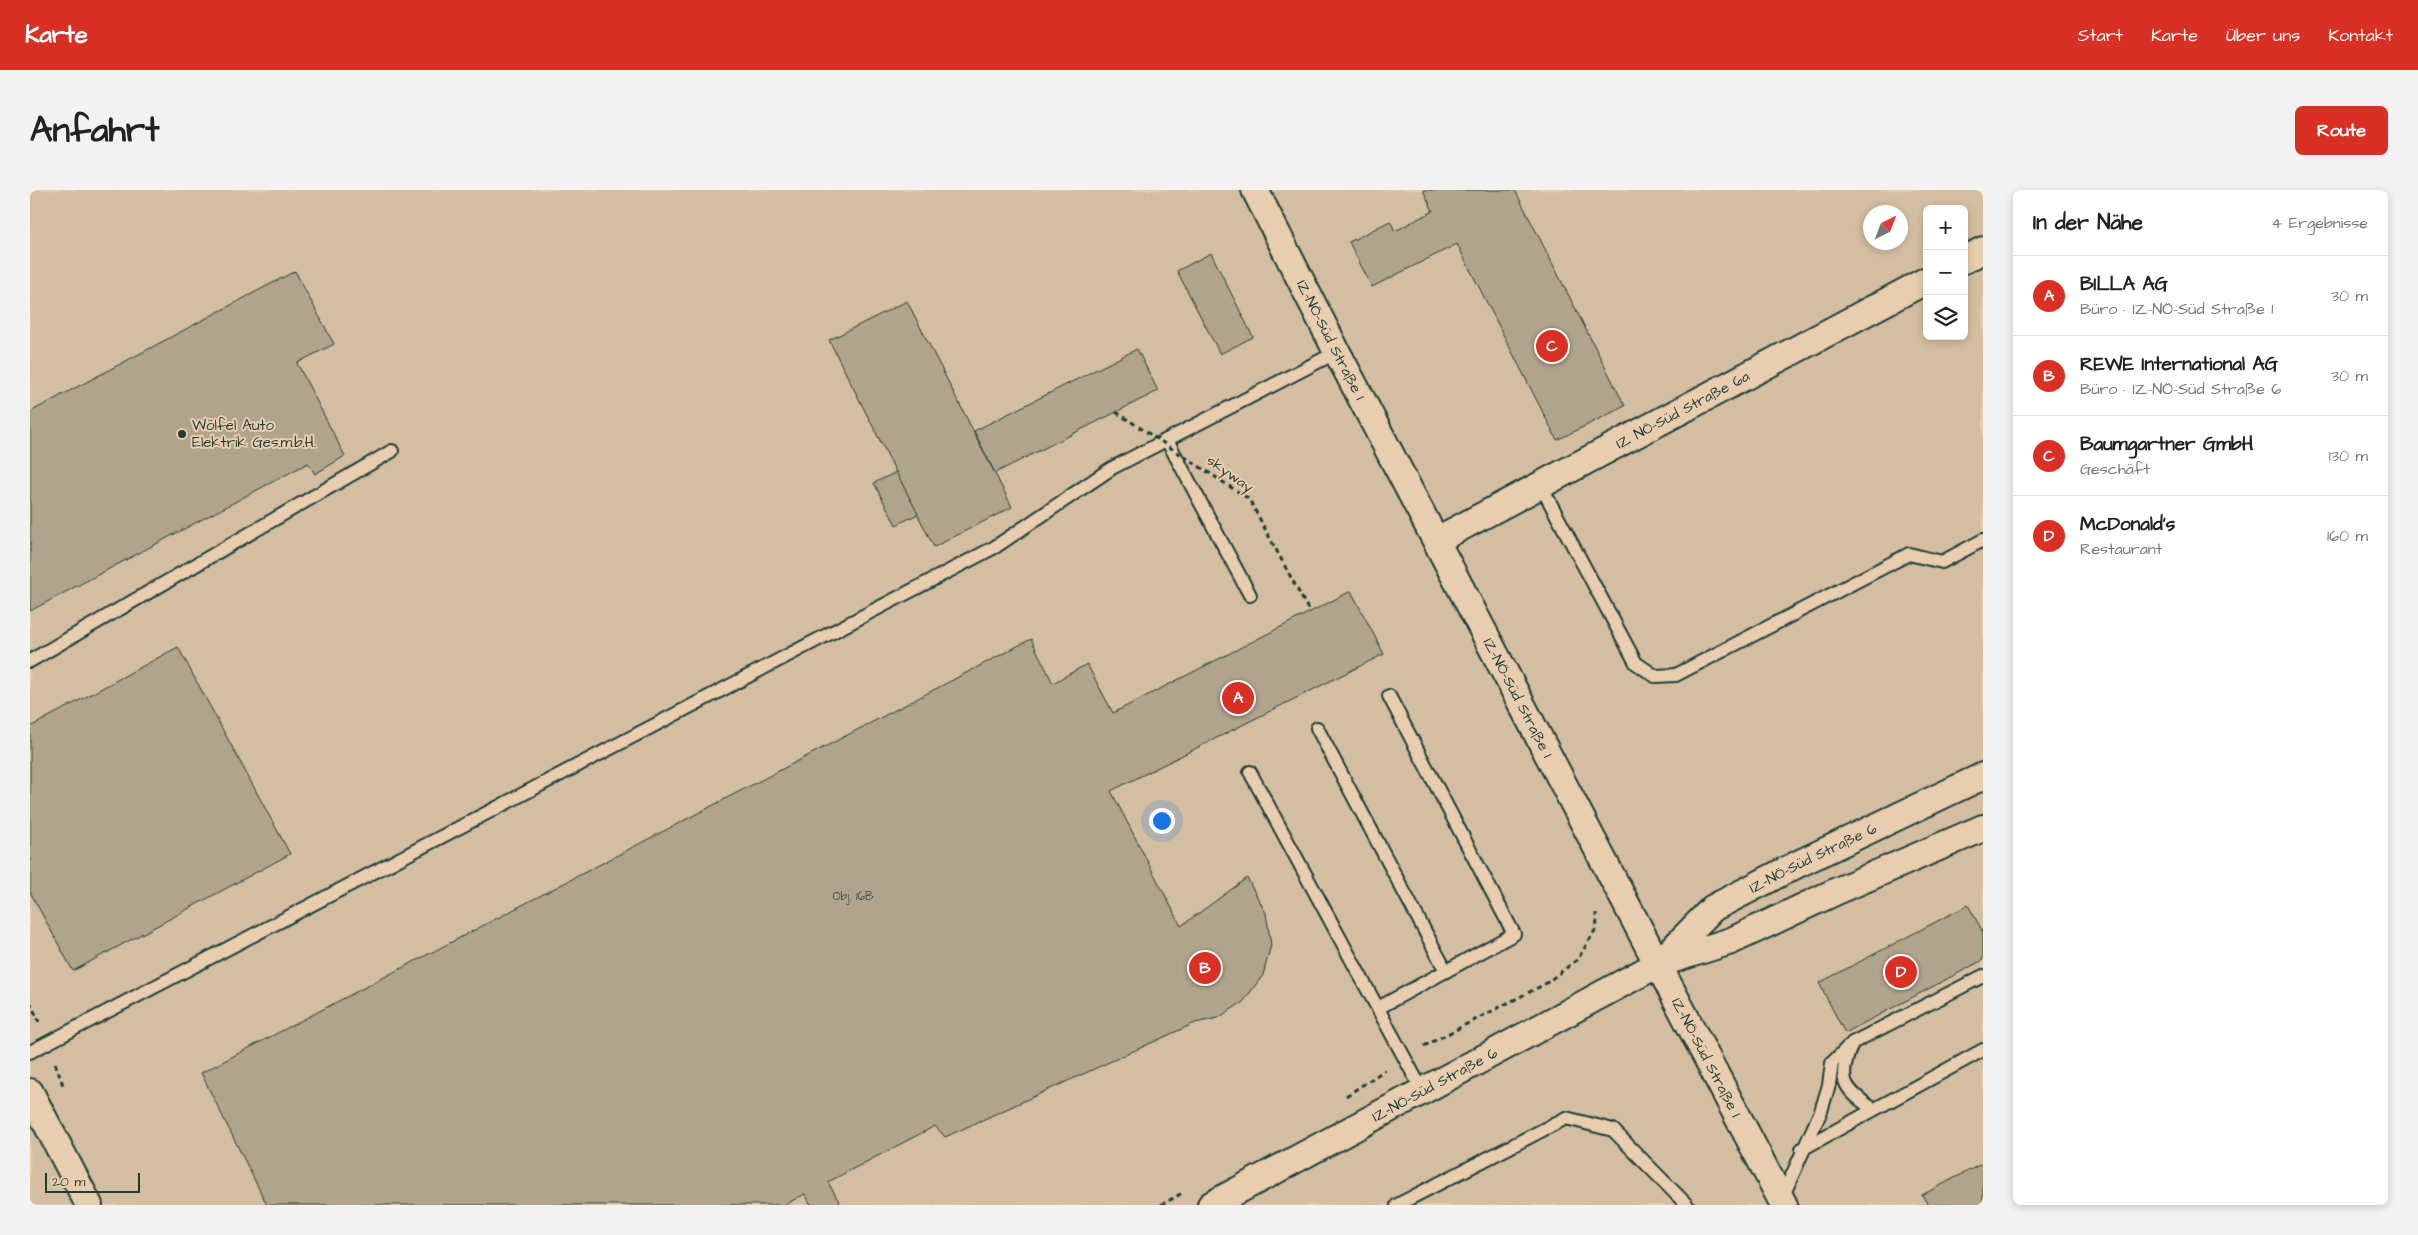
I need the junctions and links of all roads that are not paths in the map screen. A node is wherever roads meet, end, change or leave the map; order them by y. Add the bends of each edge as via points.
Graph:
1 (1255, 190) edge
2 (1983, 250) edge
3 (1968, 258) edge
4 (1923, 282) edge
5 (1337, 352) junction
6 (1167, 440) junction
7 (392, 452) dead end
8 (1541, 486) junction
9 (1438, 540) junction
10 (1983, 540) edge
11 (1250, 595) dead end
12 (30, 661) edge
13 (1389, 696) dead end
14 (1317, 728) dead end
15 (1250, 772) dead end
16 (1983, 776) edge
17 (1983, 828) edge
18 (1658, 964) junction
19 (1446, 971) junction
20 (1983, 976) edge
21 (1378, 1008) junction
22 (1852, 1044) junction
23 (1983, 1050) edge
24 (30, 1052) edge
25 (30, 1092) edge
26 (1423, 1092) junction
27 (1873, 1108) junction
28 (1802, 1149) junction
29 (1782, 1203) edge
30 (89, 1205) edge
31 (1211, 1205) edge
32 (1397, 1205) edge
33 (1687, 1205) edge

1 - 5 street, IZ-NÖ-Süd Straße 1
2 - 3 street
4 - 8 street, IZ NÖ-Süd Straße 6a
5 - 6 lane
5 - 9 street, IZ-NÖ-Süd Straße 1
6 - 11 lane
6 - 24 lane via 1112,468 995,546
7 - 12 lane
8 - 9 street, IZ NÖ-Süd Straße 6a
8 - 10 lane via 1636,663 1655,676 1676,674 1909,554 1942,562
9 - 18 street, IZ-NÖ-Süd Straße 1
13 - 19 lane via 1514,934
14 - 19 lane
15 - 21 lane
16 - 18 street, IZ-NÖ-Süd Straße 6 via 1714,908
17 - 18 street, IZ-NÖ-Süd Straße 6 via 1731,941
18 - 26 street, IZ-NÖ-Süd Straße 6
18 - 29 street, IZ-NÖ-Süd Straße 1
19 - 21 lane
20 - 22 lane
21 - 26 lane
22 - 27 lane via 1843,1067 1845,1083 1855,1096
22 - 28 lane via 1832,1062 1821,1111
23 - 27 lane
25 - 30 street
26 - 31 street, IZ-NÖ-Süd Straße 6
27 - 28 lane
28 - 29 lane
32 - 33 lane via 1566,1118 1613,1130

